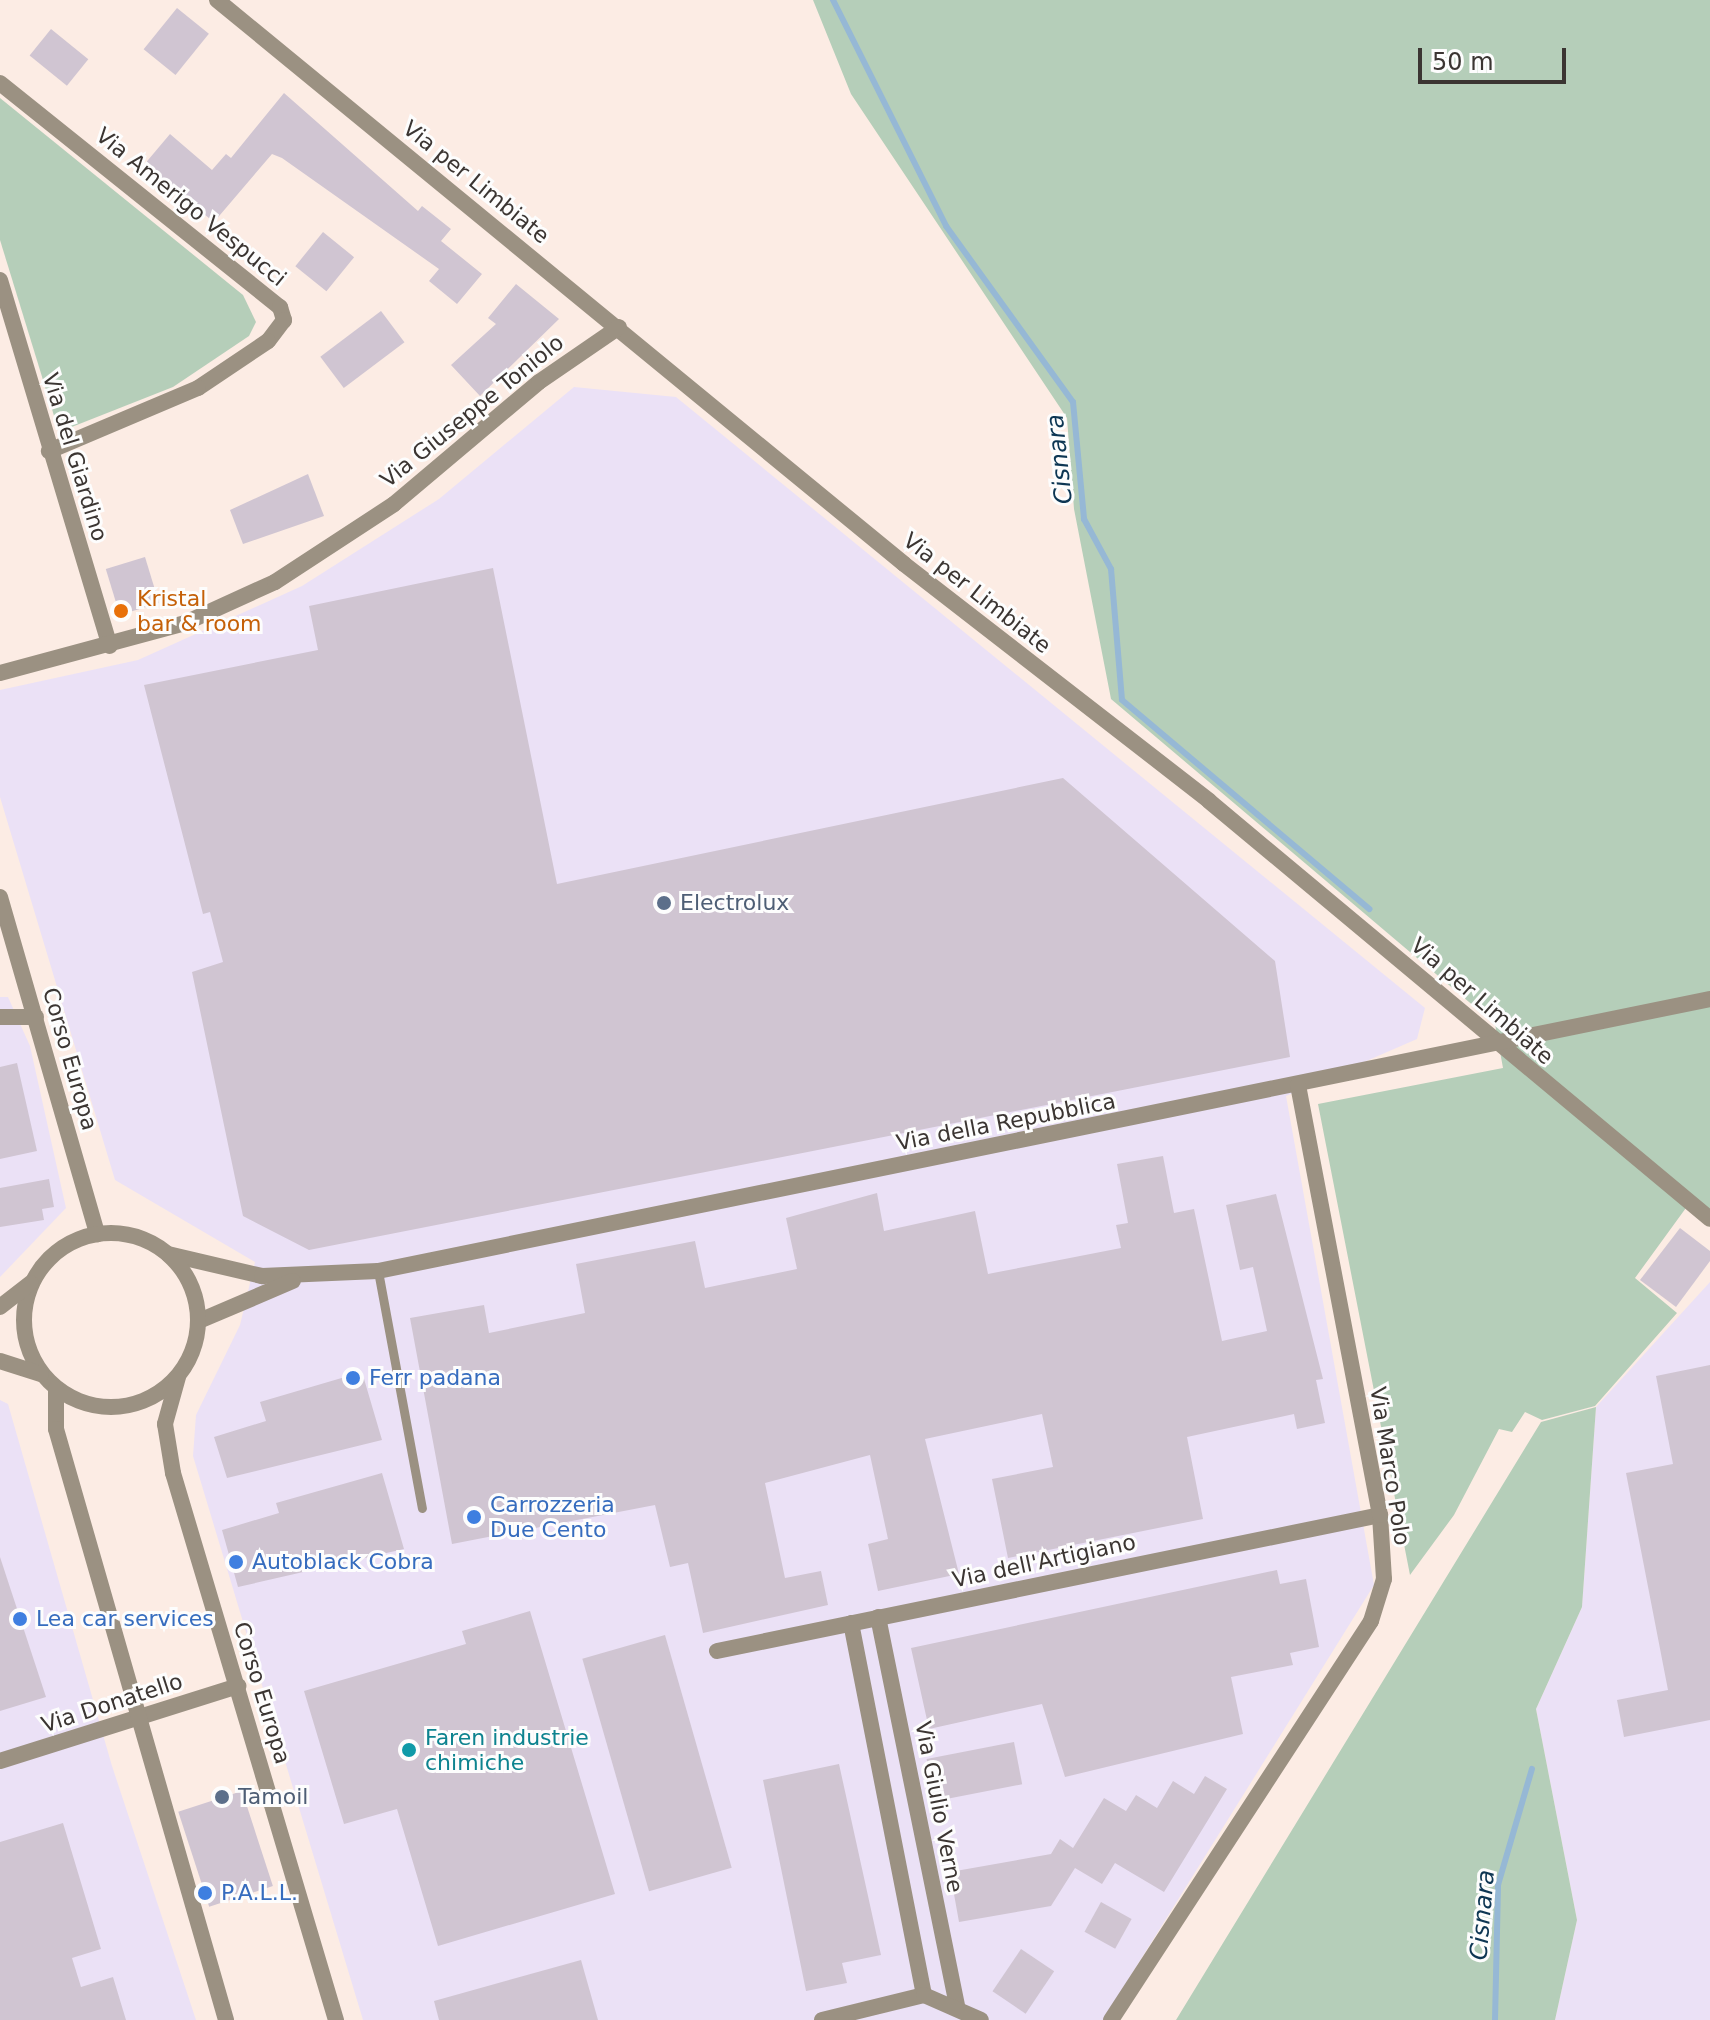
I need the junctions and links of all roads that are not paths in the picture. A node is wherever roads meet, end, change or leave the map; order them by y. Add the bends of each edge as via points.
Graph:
1 (217, 0) edge
2 (0, 83) edge
3 (0, 280) edge
4 (619, 327) junction
5 (49, 451) junction
6 (110, 646) junction
7 (0, 673) edge
8 (0, 897) edge
9 (1710, 999) edge
10 (0, 1017) edge
11 (36, 1017) junction
12 (1499, 1043) junction
13 (1298, 1085) junction
14 (1710, 1219) edge
15 (97, 1234) junction
16 (168, 1254) junction
17 (378, 1271) junction
18 (310, 1275) junction
19 (31, 1283) junction
20 (0, 1307) edge
21 (199, 1321) junction
22 (0, 1361) edge
23 (41, 1374) junction
24 (178, 1377) junction
25 (56, 1389) junction
26 (422, 1508) dead end
27 (1380, 1515) junction
28 (878, 1617) junction
29 (851, 1623) junction
30 (717, 1651) dead end
31 (238, 1686) junction
32 (137, 1717) junction
33 (0, 1761) edge
34 (924, 1995) junction
35 (957, 2006) junction
36 (226, 2020) edge
37 (336, 2020) edge
38 (822, 2020) edge
39 (981, 2020) edge
40 (1111, 2020) edge

1 - 4 street, Via per Limbiate
2 - 5 street, Via Amerigo Vespucci via 280,307 284,320 268,341 198,388
3 - 5 street, Via del Giardino
4 - 6 street, Via Giuseppe Toniolo via 539,382 394,504 275,582 185,623
4 - 12 street, Via per Limbiate via 904,564 1209,801
5 - 6 street, Via del Giardino
6 - 7 street, Via Giuseppe Toniolo
8 - 11 street, Corso Europa
9 - 12 street, Via della Repubblica
10 - 11 street
11 - 15 street, Corso Europa
12 - 13 street, Via della Repubblica
12 - 14 street, Via per Limbiate
13 - 17 street, Via della Repubblica
13 - 27 street, Via Marco Polo
15 - 16 street via 147,1240
15 - 19 street via 67,1244
16 - 18 street, Via della Repubblica via 262,1276
16 - 21 street via 196,1296
17 - 18 street, Via della Repubblica
17 - 26 lane
18 - 21 street, Via della Repubblica
19 - 20 street
19 - 23 street via 23,1330
21 - 24 street
22 - 23 street
23 - 25 street
24 - 25 street via 158,1395 120,1407 80,1402
24 - 31 street, Corso Europa via 165,1424 173,1473
25 - 32 street via 56,1429
27 - 28 street, Via dell'Artigiano
27 - 40 street, Via Marco Polo via 1384,1579 1371,1621
28 - 29 street, Via dell'Artigiano
28 - 35 street, Via Giulio Verne
29 - 30 street, Via dell'Artigiano
29 - 34 street
31 - 32 street, Via Donatello
31 - 37 street, Corso Europa
32 - 33 street, Via Donatello
32 - 36 street
34 - 35 street
34 - 38 street
35 - 39 street

